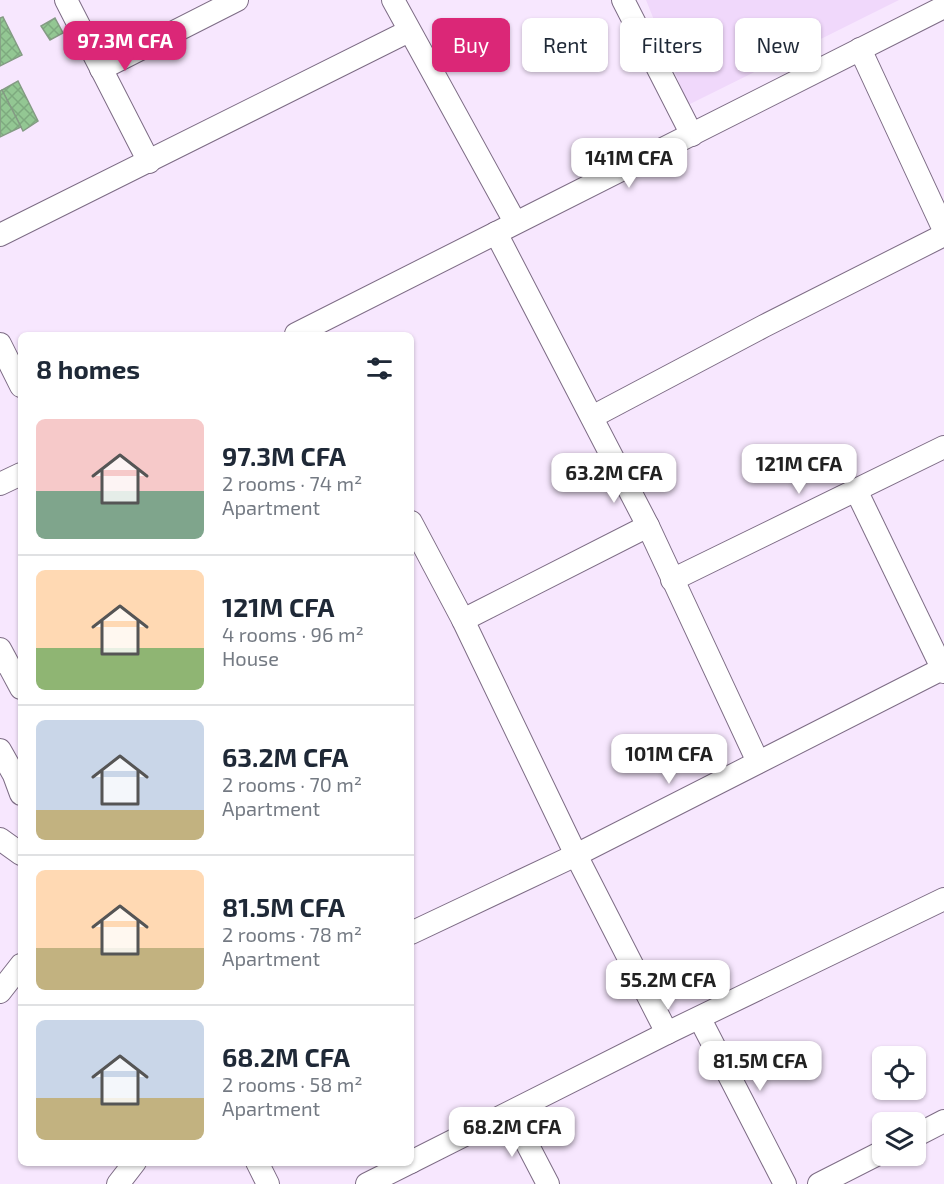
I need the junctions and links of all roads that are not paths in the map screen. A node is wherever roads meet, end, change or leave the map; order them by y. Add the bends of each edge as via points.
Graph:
1 (66, 0) edge
2 (237, 0) edge
3 (393, 0) edge
4 (623, 0) edge
5 (944, 7) edge
6 (409, 31) junction
7 (860, 49) junction
8 (101, 69) junction
9 (692, 135) junction
10 (149, 162) junction
11 (505, 228) junction
12 (944, 232) edge
13 (0, 235) edge
14 (308, 332) edge
15 (0, 344) edge
16 (18, 380) edge
17 (592, 417) junction
18 (944, 447) edge
19 (18, 475) edge
20 (0, 484) edge
21 (856, 490) junction
22 (648, 526) junction
23 (414, 528) edge
24 (672, 580) junction
25 (463, 621) junction
26 (0, 649) edge
27 (943, 671) edge
28 (18, 682) edge
29 (0, 750) edge
30 (758, 762) junction
31 (18, 786) edge
32 (0, 839) edge
33 (18, 844) edge
34 (576, 855) junction
35 (944, 899) edge
36 (414, 932) edge
37 (18, 969) edge
38 (0, 992) edge
39 (700, 1019) junction
40 (668, 1033) junction
41 (511, 1113) junction
42 (944, 1121) edge
43 (926, 1130) edge
44 (872, 1157) edge
45 (414, 1161) edge
46 (132, 1166) edge
47 (258, 1166) edge
48 (403, 1166) edge
49 (118, 1184) edge
50 (268, 1184) edge
51 (367, 1184) edge
52 (548, 1184) edge
53 (785, 1184) edge
54 (819, 1184) edge

1 - 8 street
2 - 8 street
3 - 6 street
4 - 9 street
5 - 7 street
6 - 10 street
6 - 11 street
7 - 9 street
7 - 12 street
8 - 10 street
9 - 11 street
10 - 13 street
11 - 14 street
11 - 17 street
12 - 17 street
15 - 16 street
17 - 22 street
18 - 21 street
19 - 20 street
21 - 24 street
21 - 27 street
22 - 24 street
22 - 25 street
23 - 25 street
24 - 30 street
25 - 34 street
26 - 28 street
27 - 30 street
29 - 31 street
30 - 34 street
32 - 33 street
34 - 36 street
34 - 40 street
35 - 39 street
37 - 38 street
39 - 40 street
39 - 53 street
40 - 41 street
41 - 45 street
41 - 52 street
42 - 43 street
44 - 54 street
46 - 49 street
47 - 50 street
48 - 51 street

